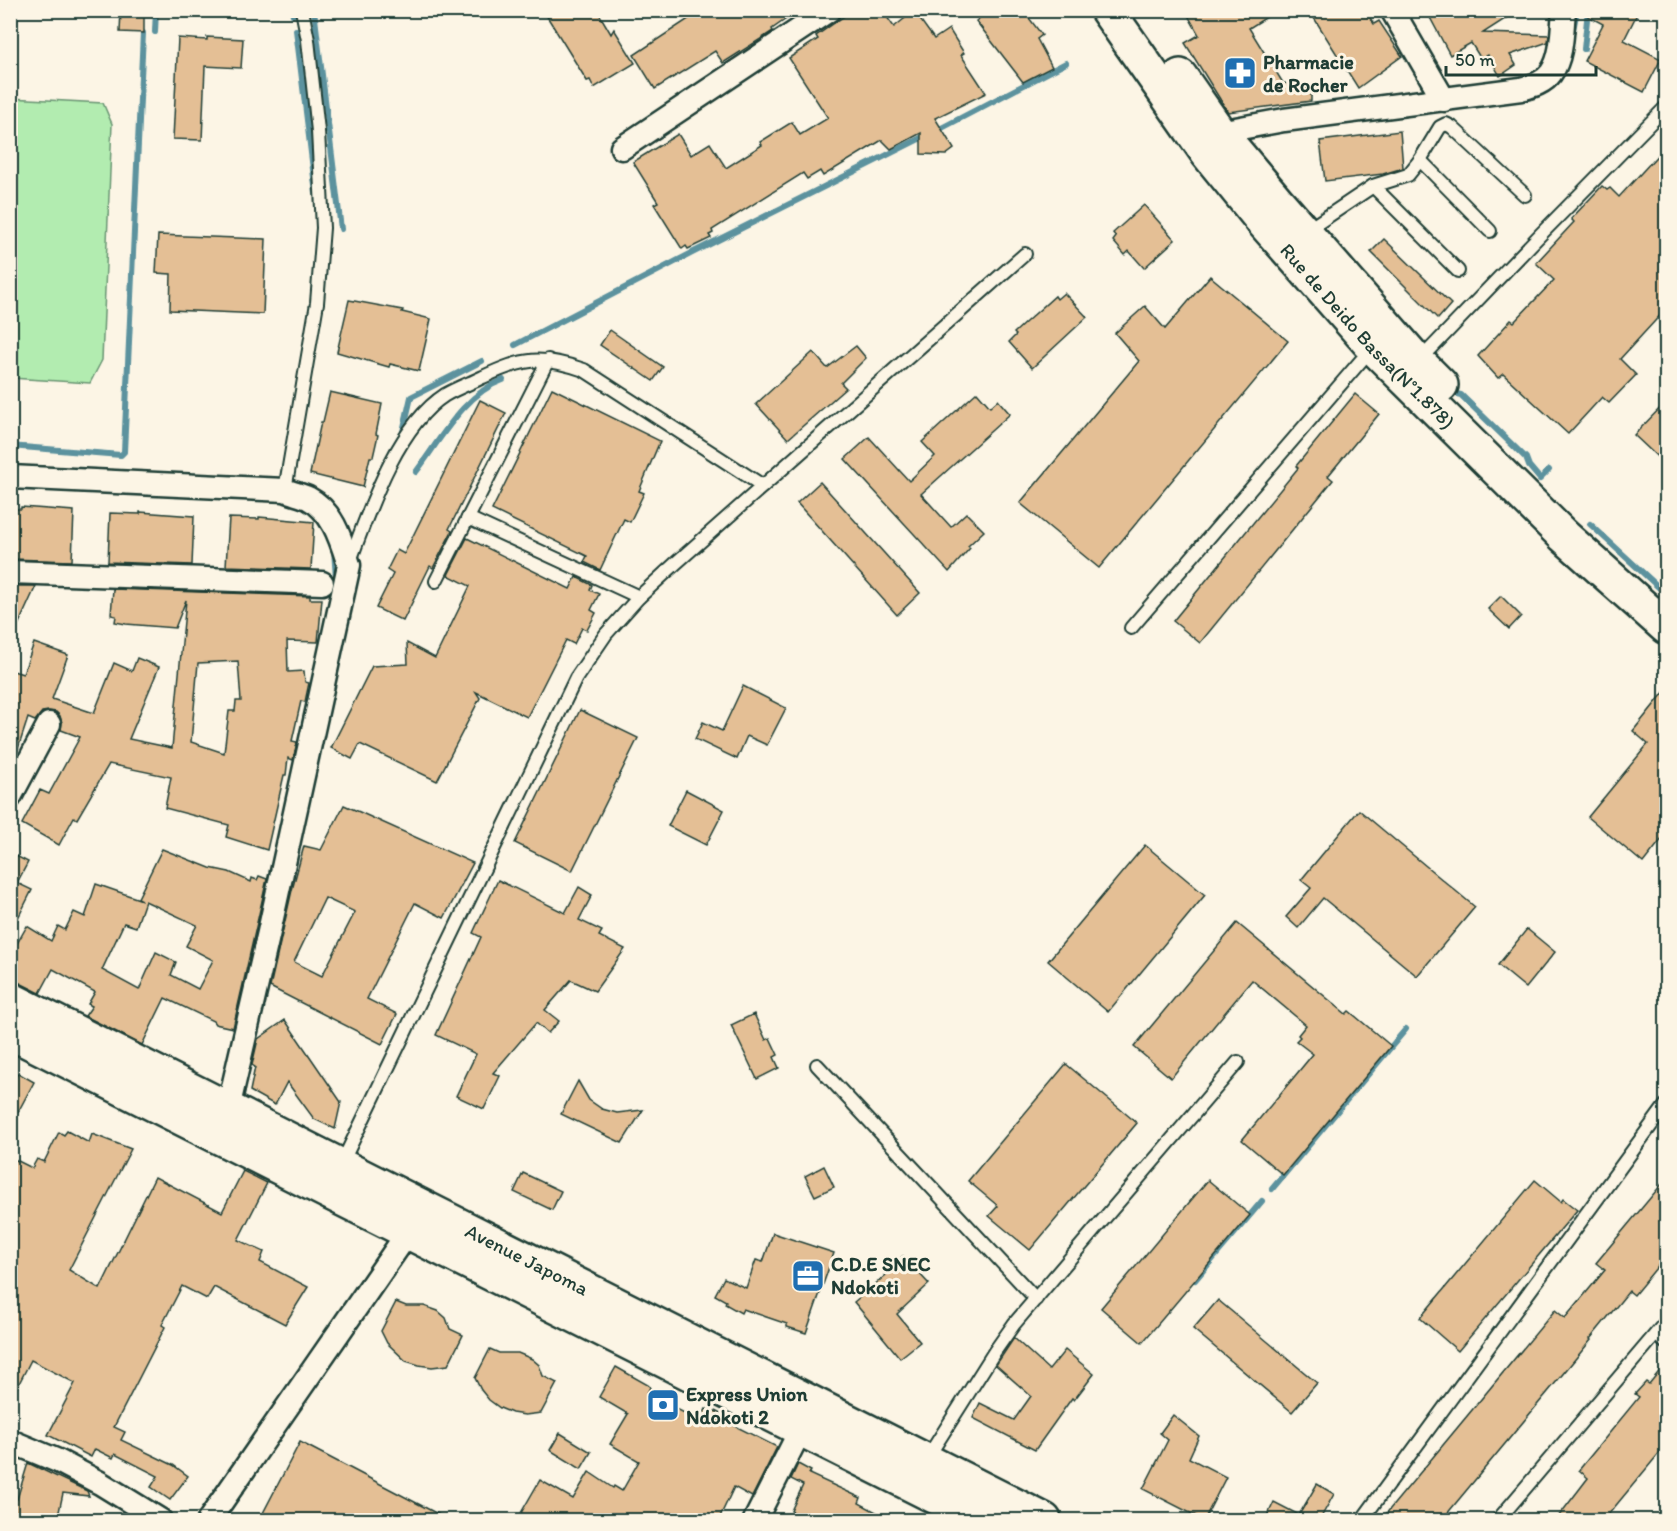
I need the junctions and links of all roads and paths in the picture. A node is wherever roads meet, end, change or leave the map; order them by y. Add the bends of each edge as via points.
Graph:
1 (302, 10) edge
2 (829, 10) edge
3 (1107, 10) edge
4 (1135, 10) edge
5 (1392, 10) edge
6 (1564, 10) edge
7 (1444, 100) junction
8 (1666, 107) edge
9 (1219, 132) junction
10 (622, 148) dead end
11 (1420, 160) junction
12 (1373, 186) junction
13 (1525, 195) dead end
14 (1490, 231) dead end
15 (1305, 232) junction
16 (1025, 254) dead end
17 (1458, 272) dead end
18 (1373, 347) junction
19 (548, 360) junction
20 (1410, 370) junction
21 (10, 477) edge
22 (763, 486) junction
23 (285, 490) junction
24 (468, 518) junction
25 (349, 565) junction
26 (10, 572) edge
27 (436, 581) dead end
28 (322, 583) dead end
29 (639, 597) junction
30 (1666, 598) edge
31 (1131, 627) dead end
32 (1666, 627) edge
33 (49, 724) dead end
34 (10, 797) edge
35 (10, 999) edge
36 (10, 1032) edge
37 (1238, 1062) dead end
38 (817, 1065) dead end
39 (1666, 1105) edge
40 (221, 1122) junction
41 (333, 1179) junction
42 (416, 1221) junction
43 (1036, 1299) junction
44 (1666, 1322) edge
45 (1656, 1334) junction
46 (1666, 1343) edge
47 (801, 1430) junction
48 (10, 1441) edge
49 (925, 1461) junction
50 (160, 1521) edge
51 (209, 1521) edge
52 (755, 1521) edge
53 (982, 1521) edge
54 (1044, 1521) edge
55 (1362, 1521) edge
56 (1498, 1521) edge

1 - 23 lane via 318,131 323,228 317,303
2 - 10 street
3 - 18 main road, Rue de Deido Bassa(N°1.878) via 1194,137
4 - 9 main road
5 - 7 street
6 - 7 street via 1558,57 1551,73 1539,83
7 - 9 street
8 - 20 lane
9 - 15 main road
11 - 12 lane via 1408,175
11 - 13 lane via 1440,127 1446,124
11 - 14 lane
12 - 15 lane
12 - 17 lane
15 - 20 main road
16 - 22 lane
18 - 20 main road, Rue de Deido Bassa(N°1.878)
18 - 31 lane
19 - 22 lane via 584,370
19 - 24 lane
19 - 25 lane via 510,364 444,396 418,421 382,479
20 - 30 main road
20 - 32 main road, Rue de Deido Bassa(N°1.878) via 1564,536
21 - 23 street
22 - 29 lane
23 - 25 street via 309,499 328,515 341,538
24 - 27 lane
24 - 29 lane
25 - 40 street via 269,932
26 - 28 street
29 - 41 lane via 606,634 576,678
33 - 34 street
35 - 40 main road, Avenue Japoma
36 - 40 main road, Avenue Japoma
37 - 43 lane
38 - 43 lane
39 - 55 lane
40 - 41 main road, Avenue Japoma
41 - 42 main road, Avenue Japoma
42 - 47 main road, Avenue Japoma
42 - 49 main road, Avenue Japoma
42 - 51 street
43 - 49 lane via 995,1351
44 - 45 lane
45 - 46 lane
45 - 56 lane
47 - 52 street
47 - 53 main road, Avenue Japoma
48 - 50 street via 69,1466
49 - 54 main road, Avenue Japoma

